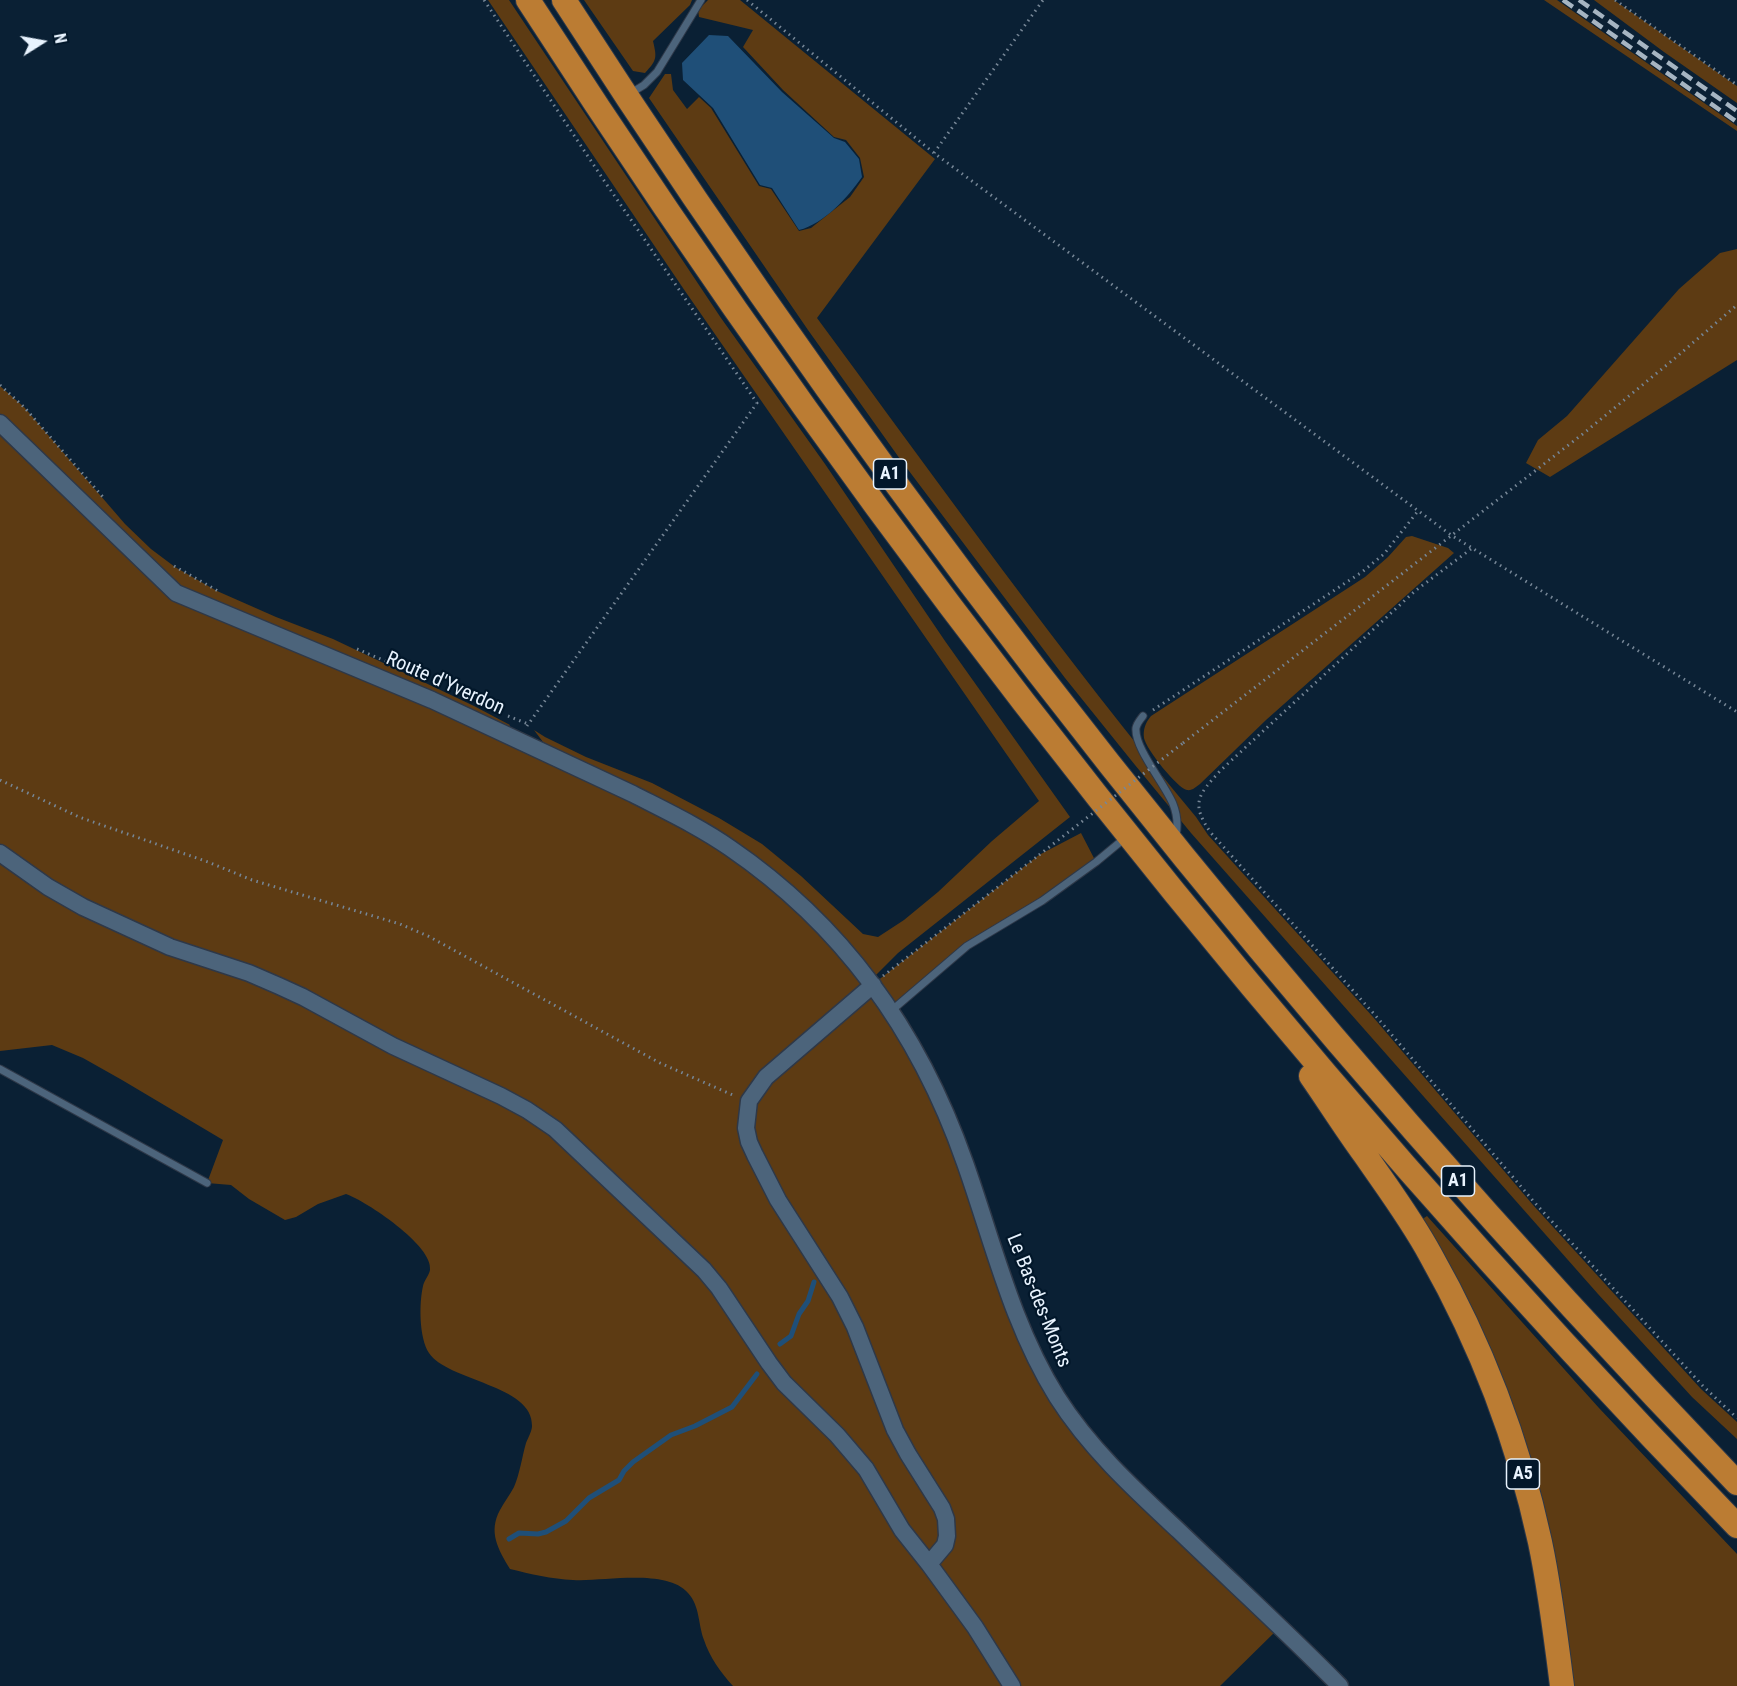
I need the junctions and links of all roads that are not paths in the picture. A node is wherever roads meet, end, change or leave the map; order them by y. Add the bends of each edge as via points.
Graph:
1 (528, 0) edge
2 (564, 0) edge
3 (701, 0) edge
4 (626, 96) junction
5 (0, 423) edge
6 (1143, 716) road end
7 (1128, 835) junction
8 (1175, 845) junction
9 (0, 853) edge
10 (1239, 970) junction
11 (873, 985) junction
12 (891, 1011) junction
13 (0, 1069) edge
14 (207, 1183) dead end
15 (1737, 1484) edge
16 (1737, 1526) edge
17 (929, 1564) junction
18 (1012, 1686) edge
19 (1340, 1686) edge
20 (1562, 1686) edge

1 - 7 highway, A1 via 665,207 818,425
2 - 4 highway, A1
3 - 4 lane via 657,72
4 - 8 highway, A1 via 915,509
5 - 11 street, Route d'Yverdon via 176,593 432,700 666,810 729,848 781,887 838,942
6 - 8 lane via 1136,728 1138,741 1174,806
7 - 10 highway, A1
7 - 12 lane via 1051,895 967,946
8 - 15 highway, A1 via 1484,1210
9 - 17 street via 83,907 170,947 287,989 393,1046 501,1096 555,1129 704,1270 784,1383 866,1469 902,1530
10 - 16 highway, A1 via 1496,1268
10 - 20 highway, A5 via 1412,1223 1470,1333 1504,1415 1530,1501
11 - 12 street, Le Bas-des-Monts
11 - 17 street via 766,1077 749,1101 746,1128 778,1200 840,1297 895,1430 942,1508 946,1519 945,1545
12 - 19 street, Le Bas-des-Monts via 941,1101 1011,1301 1058,1399 1115,1469
13 - 14 lane
17 - 18 street

